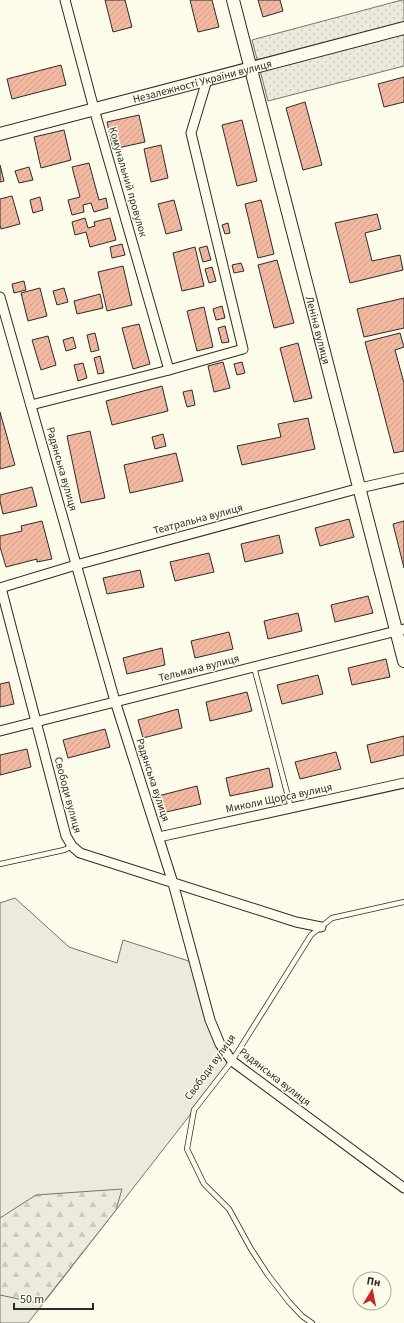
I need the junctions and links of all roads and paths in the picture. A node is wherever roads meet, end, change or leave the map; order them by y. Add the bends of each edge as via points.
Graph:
1 (65, 0) edge
2 (233, 0) edge
3 (404, 28) edge
4 (251, 68) junction
5 (207, 80) junction
6 (94, 109) junction
7 (0, 134) edge
8 (0, 297) edge
9 (169, 370) junction
10 (31, 405) junction
11 (404, 478) edge
12 (360, 488) junction
13 (76, 565) junction
14 (0, 588) edge
15 (400, 630) edge
16 (404, 661) edge
17 (254, 667) junction
18 (115, 702) junction
19 (37, 722) junction
20 (0, 731) edge
21 (404, 783) edge
22 (291, 808) junction
23 (159, 837) junction
24 (72, 846) junction
25 (0, 864) edge
26 (173, 883) junction
27 (404, 902) edge
28 (321, 927) junction
29 (232, 1061) junction
30 (404, 1188) edge
31 (312, 1323) edge

1 - 6 street, Комунальний провулок
2 - 4 street, Леніна вулиця
3 - 4 street, Незалежності України вулиця
4 - 5 street, Незалежності України вулиця
4 - 12 street, Леніна вулиця
5 - 6 street, Незалежності України вулиця
5 - 9 street via 191,133 243,350
6 - 7 street, Незалежності України вулиця
6 - 9 street, Комунальний провулок
8 - 10 street, Радянська вулиця
9 - 10 street
10 - 13 street, Радянська вулиця
11 - 12 street, Театральна вулиця
12 - 13 street, Театральна вулиця
12 - 15 street, Леніна вулиця
13 - 14 street, Театральна вулиця
13 - 18 street, Радянська вулиця
14 - 19 street, Свободи вулиця
15 - 16 street, Леніна вулиця
15 - 17 street, Тельмана вулиця
17 - 18 street, Тельмана вулиця
17 - 22 lane
18 - 19 street, Тельмана вулиця
18 - 23 street, Радянська вулиця
19 - 20 street, Тельмана вулиця
19 - 24 street, Свободи вулиця via 66,836
21 - 22 street, Миколи Щорса вулиця
22 - 23 street, Миколи Щорса вулиця
23 - 26 street, Радянська вулиця
24 - 25 lane
24 - 26 street, Свободи вулиця via 80,853
26 - 28 street, Свободи вулиця via 296,922
26 - 29 street, Радянська вулиця via 210,1020 220,1044
27 - 28 lane, Свободи вулиця via 332,918
28 - 29 lane, Свободи вулиця via 311,935
29 - 30 street, Радянська вулиця
29 - 31 lane, Свободи вулиця via 194,1110 187,1149 204,1184 229,1209 268,1275 289,1302

